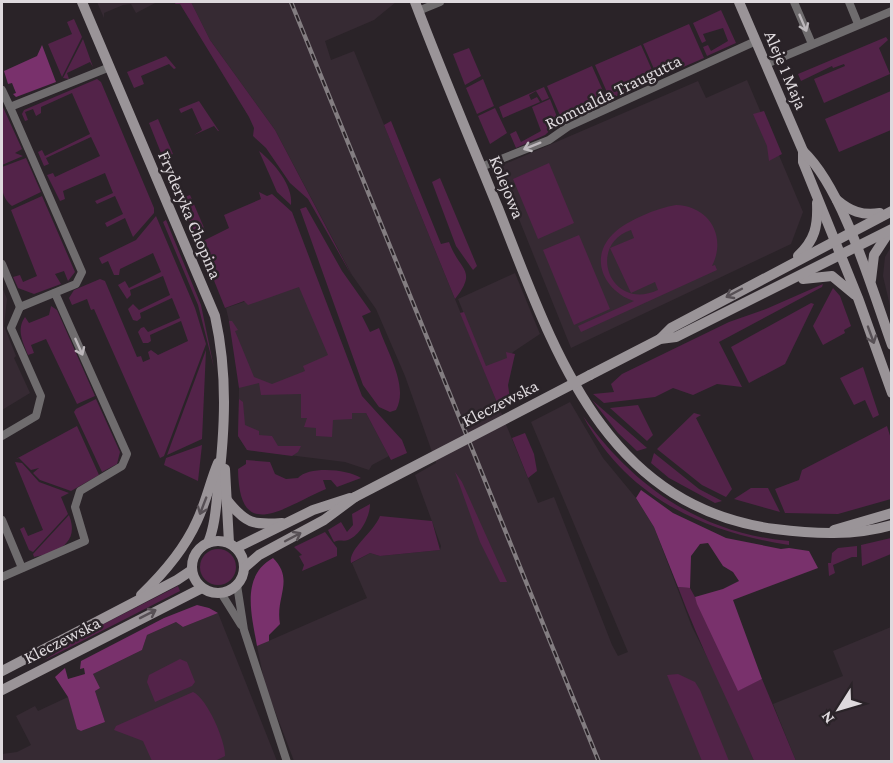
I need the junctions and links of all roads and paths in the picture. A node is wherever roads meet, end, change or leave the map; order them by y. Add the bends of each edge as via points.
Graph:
1 (82, 2) edge
2 (739, 2) edge
3 (794, 2) edge
4 (849, 2) edge
5 (436, 3) edge
6 (417, 6) edge
7 (891, 11) edge
8 (858, 24) junction
9 (756, 41) junction
10 (812, 44) junction
11 (766, 64) junction
12 (110, 67) junction
13 (2, 90) edge
14 (10, 107) junction
15 (803, 151) junction
16 (481, 167) junction
17 (816, 195) junction
18 (835, 198) junction
19 (891, 210) edge
20 (891, 229) edge
21 (850, 233) junction
22 (835, 240) junction
23 (856, 248) junction
24 (841, 256) junction
25 (2, 264) edge
26 (786, 266) junction
27 (794, 280) junction
28 (55, 293) junction
29 (874, 296) junction
30 (858, 298) junction
31 (20, 307) junction
32 (660, 339) junction
33 (891, 345) edge
34 (891, 393) edge
35 (2, 435) edge
36 (224, 452) junction
37 (355, 497) junction
38 (227, 500) junction
39 (891, 513) edge
40 (2, 520) edge
41 (288, 523) junction
42 (891, 525) edge
43 (829, 531) junction
44 (208, 543) junction
45 (232, 546) junction
46 (22, 568) junction
47 (244, 568) junction
48 (192, 570) junction
49 (2, 577) edge
50 (237, 585) junction
51 (202, 588) junction
52 (221, 593) junction
53 (135, 602) junction
54 (244, 630) junction
55 (2, 671) edge
56 (2, 690) edge
57 (287, 762) edge

1 - 12 main road, Fryderyka Chopina
2 - 9 main road, Aleje 1 Maja
3 -> 10 street
4 - 8 street
5 - 6 street
6 - 16 main road, Kolejowa
7 - 8 street
8 - 10 street
9 - 11 main road, Aleje 1 Maja
9 -> 16 street, Romualda Traugutta via 569,126 549,140
10 - 11 street
11 - 15 main road, Aleje 1 Maja
12 - 14 street
12 - 36 main road, Fryderyka Chopina via 214,316 223,361
13 - 14 street
14 - 28 street via 82,268 76,284
15 - 17 main road, Aleje 1 Maja via 803,162
15 - 18 main road, Aleje 1 Maja
16 - 43 main road, Kolejowa via 573,383 619,447 684,499 722,516 798,532
17 - 22 main road, Aleje 1 Maja
17 - 26 main road via 814,236
18 - 19 main road via 849,210 862,214
18 - 21 main road, Aleje 1 Maja
19 - 21 main road, Kleczewska
20 - 23 main road, Kleczewska
20 - 29 main road via 878,247 872,265
21 - 22 main road, Kleczewska
21 - 23 main road, Aleje 1 Maja
22 - 24 main road, Aleje 1 Maja
22 - 26 main road, Kleczewska
23 - 24 main road, Kleczewska
23 - 29 main road, Aleje 1 Maja
24 - 27 main road, Kleczewska
24 - 30 main road, Aleje 1 Maja
25 - 31 street
26 -> 32 main road, Kleczewska via 671,328
27 - 30 main road via 832,276
27 - 32 main road, Kleczewska via 676,337
28 - 31 street
28 -> 46 street via 127,454 122,466 80,490 75,507 85,541
29 - 33 main road
30 -> 34 main road, Aleje 1 Maja
31 - 35 street via 11,328 41,396 36,416
32 - 37 main road, Kleczewska, bridge
36 - 38 main road, Fryderyka Chopina
36 - 44 main road, Fryderyka Chopina
36 -> 53 main road via 185,544
37 - 41 main road, Kleczewska via 330,503
47 -> 37 main road, Kleczewska
38 - 41 main road via 253,524
38 - 45 main road, Fryderyka Chopina
39 - 43 main road
40 - 46 street
41 - 45 main road, Kleczewska
42 - 43 main road via 848,534
44 - 45 main road via 220,541
44 - 48 main road via 194,557
45 - 47 main road
46 - 49 street
47 - 50 main road
48 - 51 main road
48 - 53 main road, Kleczewska
50 - 52 main road
50 - 54 street
51 - 52 main road
56 -> 51 main road, Kleczewska
52 - 54 street
53 - 55 main road, Kleczewska
54 - 57 street

